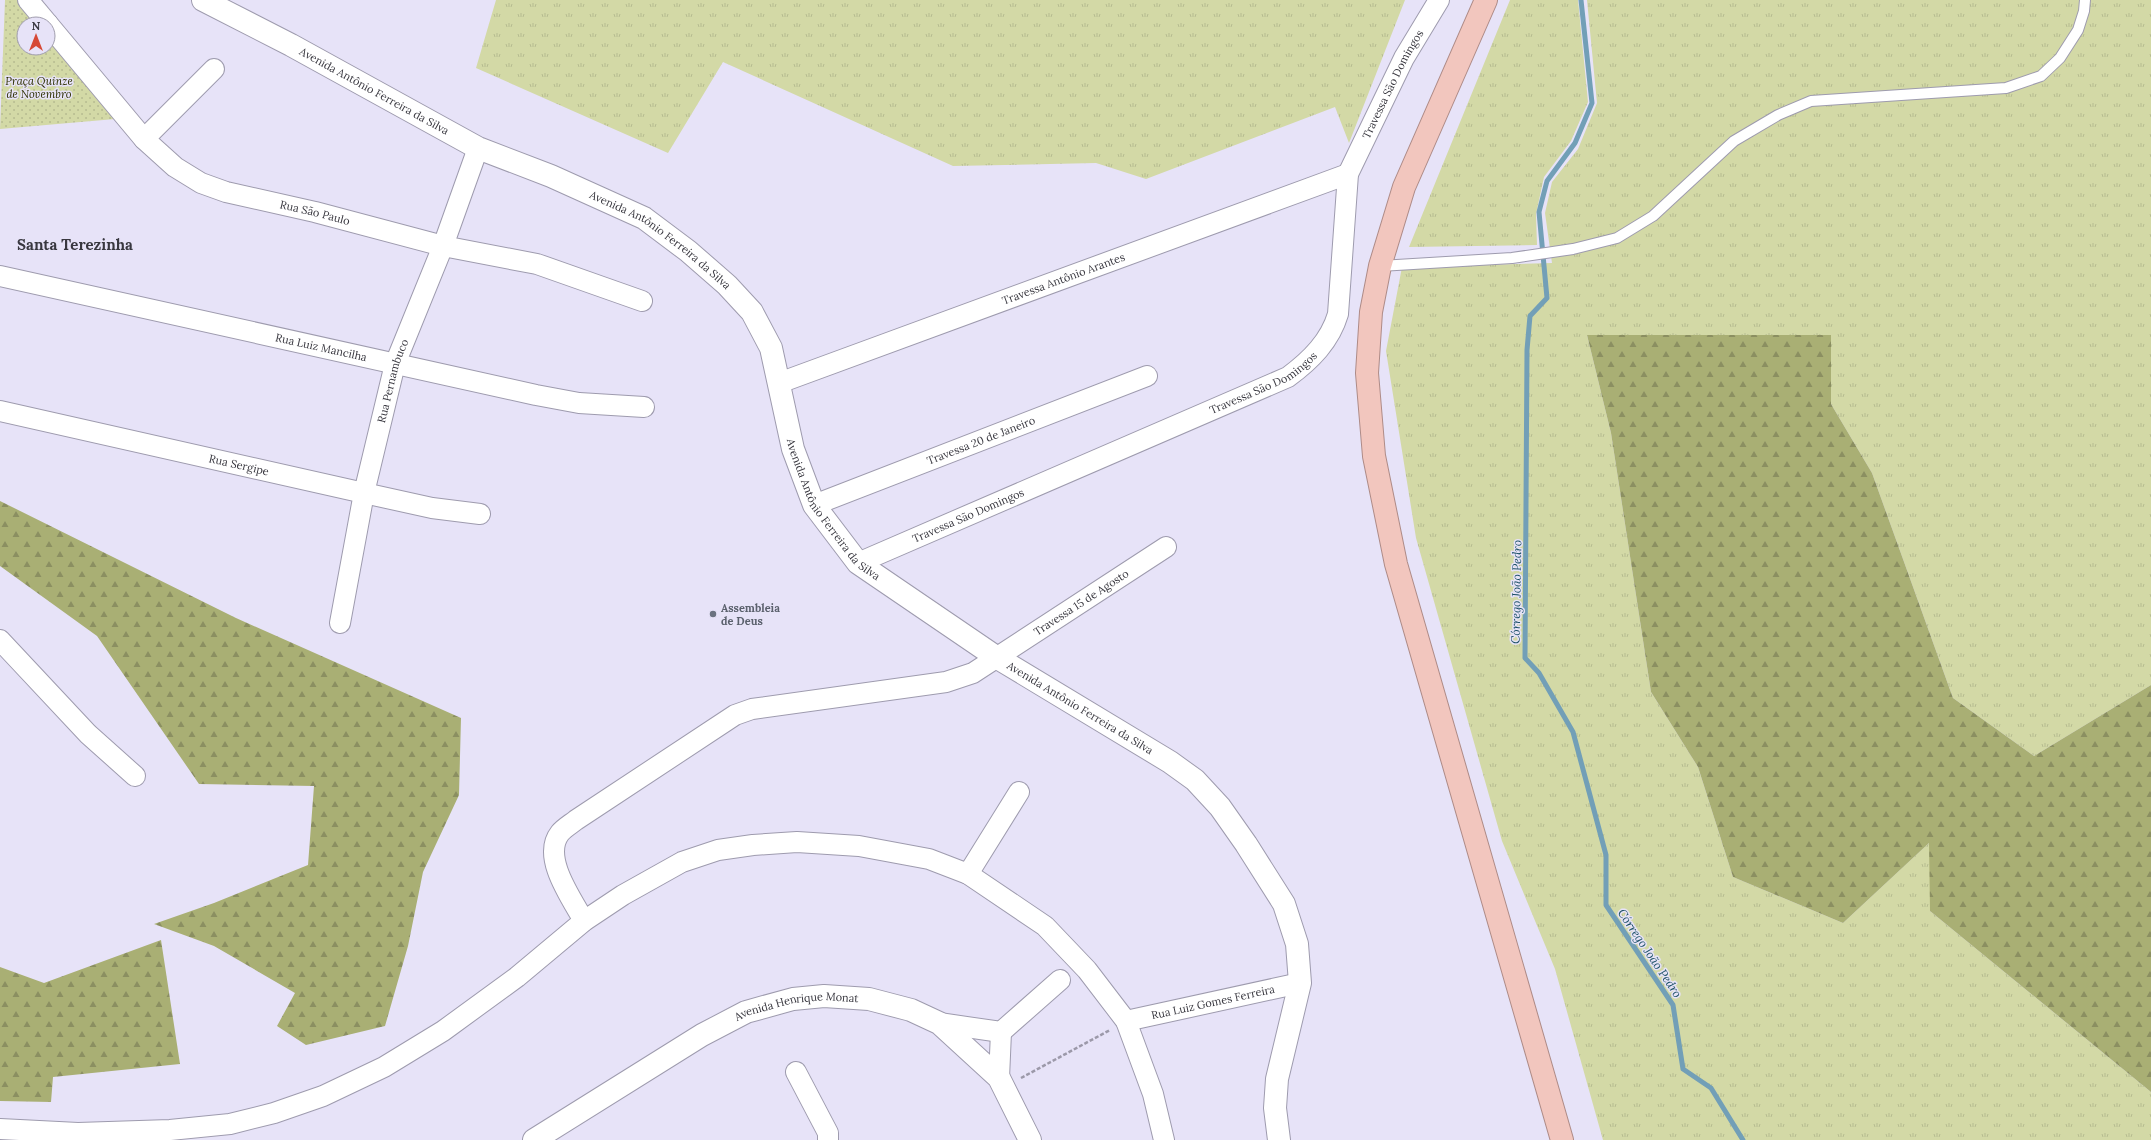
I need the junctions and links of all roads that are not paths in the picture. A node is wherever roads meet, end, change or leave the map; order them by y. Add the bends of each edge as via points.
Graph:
1 (28, 0) edge
2 (203, 0) edge
3 (1438, 0) edge
4 (1486, 0) edge
5 (2086, 0) edge
6 (41, 16) edge
7 (56, 34) edge
8 (214, 69) dead end
9 (144, 139) junction
10 (478, 148) junction
11 (1348, 174) junction
12 (443, 246) junction
13 (1380, 266) junction
14 (0, 276) edge
15 (642, 301) dead end
16 (395, 364) junction
17 (1147, 376) dead end
18 (779, 383) junction
19 (644, 406) dead end
20 (0, 411) edge
21 (364, 494) junction
22 (814, 505) junction
23 (480, 514) dead end
24 (1166, 547) dead end
25 (858, 563) junction
26 (340, 623) dead end
27 (0, 640) edge
28 (996, 657) junction
29 (135, 776) dead end
30 (1019, 792) dead end
31 (968, 874) junction
32 (584, 921) junction
33 (1060, 980) dead end
34 (1300, 983) junction
35 (1126, 1021) junction
36 (939, 1023) junction
37 (1001, 1032) junction
38 (796, 1072) dead end
39 (1002, 1083) junction
40 (0, 1129) edge
41 (534, 1140) edge
42 (828, 1140) edge
43 (1030, 1140) edge
44 (1164, 1140) edge
45 (1279, 1140) edge
46 (1562, 1140) edge

1 - 6 street, Rua São Paulo
2 - 10 street, Avenida Antônio Ferreira da Silva via 291,45
3 - 11 street, Travessa São Domingos via 1404,58
4 - 13 highway via 1404,187
5 - 13 lane via 2078,30 2060,58 2041,76 2006,88 1811,101 1778,115 1734,141 1653,216 1617,238 1573,249 1512,258
7 - 9 street, Rua São Paulo
8 - 9 street
9 - 12 street, Rua São Paulo via 175,167 201,183 226,192 315,212
10 - 12 street, Rua Pernambuco
10 - 18 street, Avenida Antônio Ferreira da Silva via 600,197 644,218 688,251 727,285 752,312 771,348
11 - 18 street, Travessa Antônio Arantes
11 - 25 street, Travessa São Domingos via 1338,314 1334,330 1308,362 1288,377
12 - 15 street, Rua São Paulo via 537,264
12 - 16 street, Rua Pernambuco
13 - 46 highway via 1371,312 1367,373 1374,456 1383,506 1396,564
14 - 16 street, Rua Luiz Mancilha
16 - 19 street, Rua Luiz Mancilha via 579,403
16 - 21 street, Rua Pernambuco
17 - 22 street, Travessa 20 de Janeiro
18 - 22 street, Avenida Antônio Ferreira da Silva via 793,449
20 - 21 street, Rua Sergipe
21 - 23 street, Rua Sergipe via 432,508
21 - 26 street, Rua Pernambuco
22 - 25 street, Avenida Antônio Ferreira da Silva
24 - 28 street, Travessa 15 de Agosto
25 - 28 street, Avenida Antônio Ferreira da Silva
27 - 29 street via 88,734
28 - 32 street, Travessa 15 de Agosto via 974,673 946,682 752,709 735,715 589,811 559,834 553,850 556,868
28 - 34 street, Avenida Antônio Ferreira da Silva via 1170,762 1195,780 1210,796 1246,844 1284,904 1297,944
30 - 31 street
31 - 32 street via 929,859 859,846 797,842 754,845 718,850 682,862 623,895
31 - 35 street via 1045,926 1087,970
32 - 40 street via 517,977 443,1031 384,1067 316,1099 230,1124 170,1130 78,1133
33 - 37 street
34 - 35 street, Rua Luiz Gomes Ferreira
34 - 45 street, Avenida Antônio Ferreira da Silva via 1277,1079 1275,1108
35 - 44 street via 1153,1094
36 - 37 street
36 - 39 street, Avenida Henrique Monat
36 - 41 street, Avenida Henrique Monat via 911,1010 869,999 824,996 768,1004 746,1012 702,1035
37 - 39 street
38 - 42 street via 828,1133
39 - 43 street, Avenida Henrique Monat

